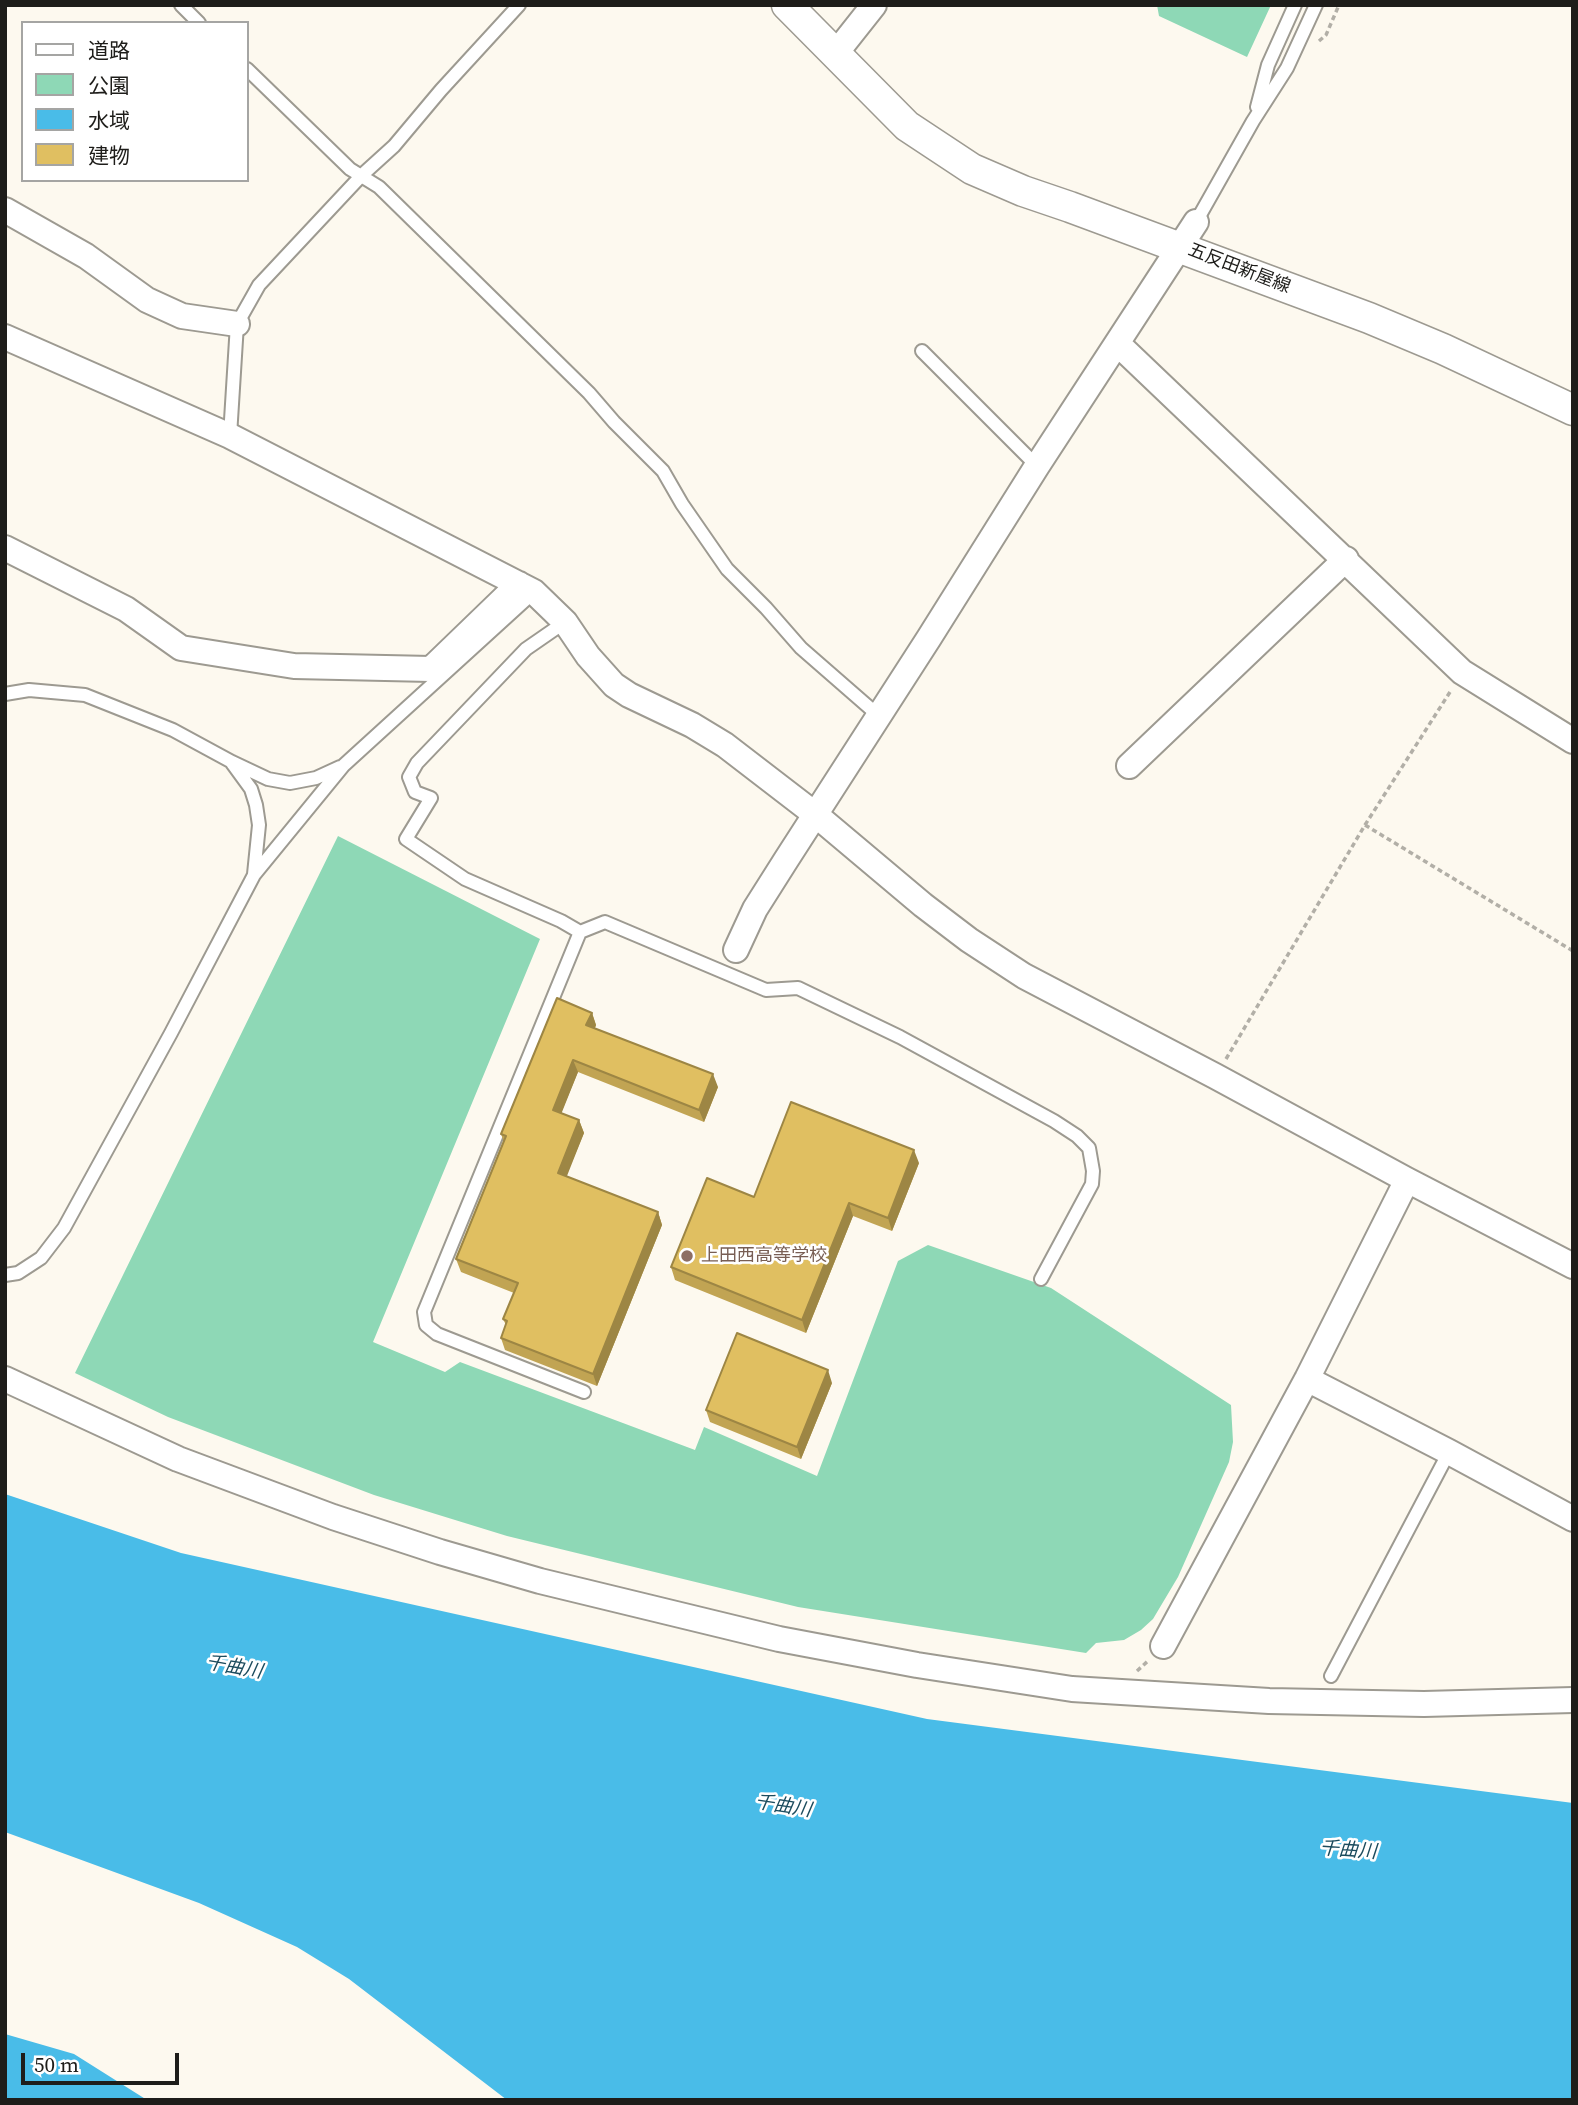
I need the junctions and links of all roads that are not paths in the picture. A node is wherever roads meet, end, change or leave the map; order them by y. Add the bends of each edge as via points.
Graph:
1 (181, 5) edge
2 (519, 5) edge
3 (788, 5) edge
4 (874, 5) edge
5 (1295, 5) edge
6 (1316, 5) edge
7 (197, 21) edge
8 (836, 52) junction
9 (248, 70) edge
10 (1253, 121) junction
11 (362, 174) junction
12 (5, 210) edge
13 (1188, 235) junction
14 (237, 324) junction
15 (5, 337) edge
16 (1118, 344) junction
17 (922, 351) dead end
18 (1573, 410) edge
19 (230, 436) junction
20 (1037, 466) junction
21 (5, 548) edge
22 (1346, 559) junction
23 (527, 588) junction
24 (565, 622) junction
25 (5, 694) edge
26 (879, 716) junction
27 (1573, 741) edge
28 (232, 762) junction
29 (344, 765) junction
30 (1129, 766) dead end
31 (816, 815) junction
32 (254, 875) junction
33 (580, 932) junction
34 (736, 950) joint
35 (724, 974) junction
36 (1407, 1180) junction
37 (1573, 1266) edge
38 (5, 1275) edge
39 (1041, 1279) dead end
40 (5, 1379) edge
41 (1307, 1379) junction
42 (584, 1392) dead end
43 (1449, 1452) junction
44 (1573, 1519) edge
45 (1163, 1646) dead end
46 (1331, 1676) dead end
47 (1573, 1700) edge

1 - 7 lane
2 - 11 lane via 394,145
3 - 8 street, 五反田新屋線
4 - 8 street
5 - 10 lane via 1268,65
6 - 10 lane via 1287,68
8 - 13 street, 五反田新屋線 via 907,126 972,169 1010,186
9 - 11 lane via 350,169
10 - 13 lane
11 - 14 lane via 258,285
11 - 26 lane via 589,393 663,471 727,569 801,648
12 - 14 street via 86,256 147,300 182,316
13 - 16 street
13 - 18 street, 五反田新屋線
14 - 19 lane
15 - 19 street
16 - 20 street
16 - 22 street
17 - 20 lane
19 - 23 street
20 - 26 street
21 - 23 street via 126,609 181,648 294,666 431,669
22 - 27 street via 1462,672
22 - 30 street
23 - 24 street
23 - 29 lane
24 - 31 street via 614,685 725,745
24 - 33 lane via 526,649 417,763 409,777 415,792 430,798 406,839 465,879
25 - 28 lane via 29,690 85,695 173,730
26 - 31 street
28 - 29 lane via 268,779 290,783
28 - 32 lane via 256,804 259,825
29 - 32 lane
31 - 34 street via 755,909
31 - 36 street via 923,905 1024,976
32 - 38 lane via 64,1228 41,1258 18,1273
33 - 35 lane via 604,922
33 - 42 lane via 424,1312 426,1325 437,1334
34 - 35 lane
35 - 39 lane via 766,990 798,988 900,1037 1077,1136 1089,1148 1092,1184
36 - 37 street
36 - 41 street
40 - 47 street via 177,1459 332,1517 540,1581 779,1639 1072,1689 1269,1702
41 - 43 street
41 - 45 street
43 - 44 street
43 - 46 lane

